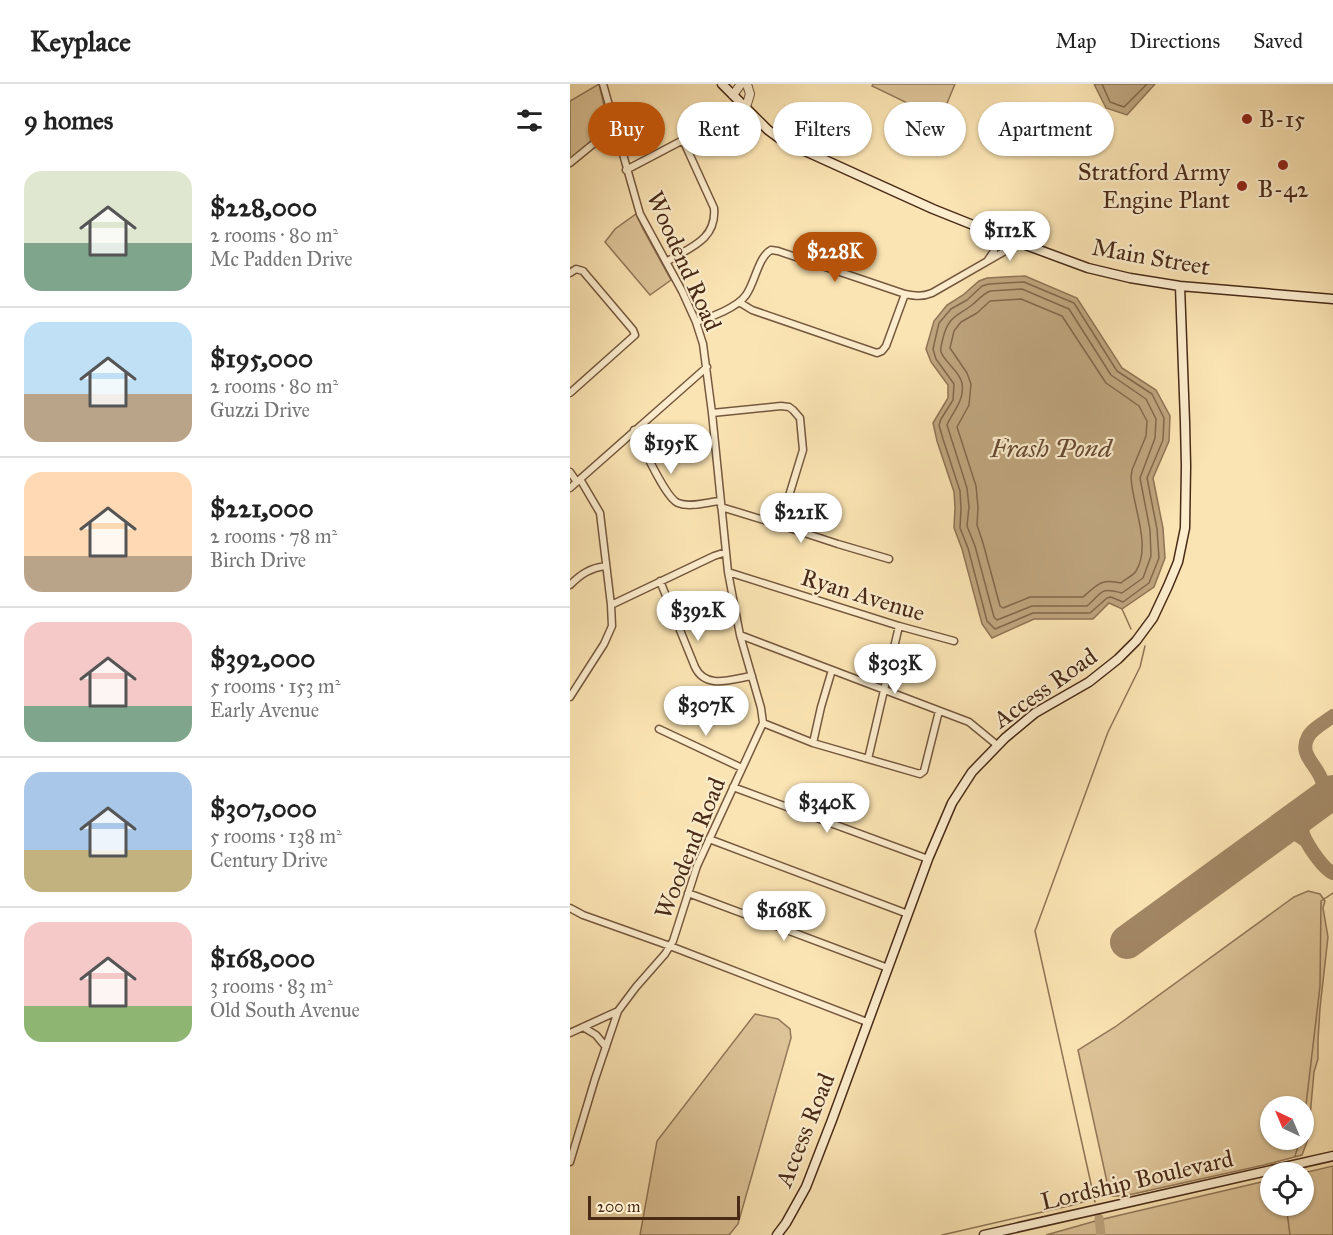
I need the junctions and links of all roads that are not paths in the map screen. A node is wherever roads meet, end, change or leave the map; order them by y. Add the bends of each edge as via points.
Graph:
1 (603, 84) edge
2 (722, 84) edge
3 (741, 84) edge
4 (747, 84) edge
5 (733, 95) junction
6 (608, 102) edge
7 (741, 102) edge
8 (748, 102) edge
9 (761, 123) edge
10 (677, 143) edge
11 (588, 148) edge
12 (622, 156) edge
13 (690, 156) edge
14 (570, 163) edge
15 (626, 170) junction
16 (993, 233) junction
17 (1020, 242) junction
18 (988, 260) junction
19 (666, 262) junction
20 (570, 273) edge
21 (1180, 286) junction
22 (904, 294) junction
23 (1333, 299) edge
24 (739, 302) junction
25 (696, 322) junction
26 (707, 368) junction
27 (570, 393) edge
28 (712, 413) junction
29 (634, 430) junction
30 (570, 472) edge
31 (578, 480) junction
32 (570, 488) edge
33 (720, 504) junction
34 (780, 525) junction
35 (726, 552) junction
36 (889, 559) dead end
37 (606, 566) junction
38 (728, 572) junction
39 (660, 581) junction
40 (570, 585) edge
41 (611, 605) junction
42 (899, 626) junction
43 (740, 635) junction
44 (954, 641) dead end
45 (832, 670) junction
46 (752, 676) junction
47 (884, 690) junction
48 (570, 697) edge
49 (939, 711) junction
50 (763, 723) junction
51 (659, 729) dead end
52 (813, 742) junction
53 (997, 745) junction
54 (868, 759) junction
55 (742, 768) junction
56 (733, 787) junction
57 (709, 839) junction
58 (928, 859) junction
59 (688, 893) junction
60 (570, 908) edge
61 (908, 914) junction
62 (669, 946) junction
63 (888, 968) junction
64 (618, 1011) junction
65 (867, 1022) junction
66 (583, 1027) junction
67 (570, 1033) edge
68 (606, 1047) junction
69 (1333, 1156) edge
70 (570, 1162) edge
71 (777, 1235) edge
72 (984, 1235) edge

1 - 6 street, Woodend Road
2 - 5 main road, Main Street
3 - 5 street
4 - 8 street
5 - 7 main road, Main Street
9 - 16 main road, Main Street via 783,141
10 - 15 street
11 - 14 street
12 - 15 street, Woodend Road
13 - 19 street via 714,208 714,224 706,237
15 - 19 street, Woodend Road via 640,214
16 - 17 main road, Main Street
16 - 18 street via 994,251
17 - 18 street
17 - 21 main road, Main Street via 1128,278
18 - 22 street via 926,296
19 - 25 street, Woodend Road
20 - 27 street via 576,269 583,271 635,335
21 - 23 main road, Main Street
21 - 53 main road, Access Road via 1186,466 1185,528 1176,568 1152,618 1118,659 1089,682 1035,713
22 - 24 street via 771,250 764,255 750,288
22 - 24 street via 886,346 877,353
24 - 25 street
25 - 26 street, Woodend Road
26 - 28 street, Woodend Road
26 - 29 street
28 - 33 street, Woodend Road
28 - 34 street via 781,406 798,415 803,450
29 - 31 street
29 - 33 street via 675,502
30 - 31 street
31 - 32 street
31 - 37 street via 600,513
33 - 34 street
33 - 35 street, Woodend Road
34 - 36 street
35 - 38 street, Woodend Road
35 - 39 street
37 - 40 street via 587,571
37 - 41 street
38 - 42 street, Ryan Avenue
38 - 43 street, Woodend Road
39 - 41 street
39 - 46 street via 700,676 712,681
41 - 48 street via 608,637
42 - 44 street, Ryan Avenue
42 - 47 street
43 - 45 street
43 - 46 street, Woodend Road
45 - 47 street
45 - 52 street
46 - 50 street, Woodend Road
47 - 49 street
47 - 54 street
49 - 53 street via 969,722
49 - 54 street via 923,773
50 - 52 street
50 - 55 street, Woodend Road
51 - 55 street
52 - 54 street
53 - 58 main road, Access Road via 952,802
55 - 56 street, Woodend Road
56 - 57 street, Woodend Road
56 - 58 street
57 - 59 street, Woodend Road
57 - 61 street
58 - 61 main road, Access Road
59 - 62 street, Woodend Road
59 - 63 street
60 - 62 street
61 - 63 main road, Access Road
62 - 64 street, Woodend Road
62 - 65 street
63 - 65 main road, Access Road
64 - 66 street
64 - 68 street, Woodend Road
65 - 71 main road, Access Road via 806,1187
66 - 67 street
66 - 68 street
68 - 70 street, Woodend Road
69 - 72 main road, Lordship Boulevard

